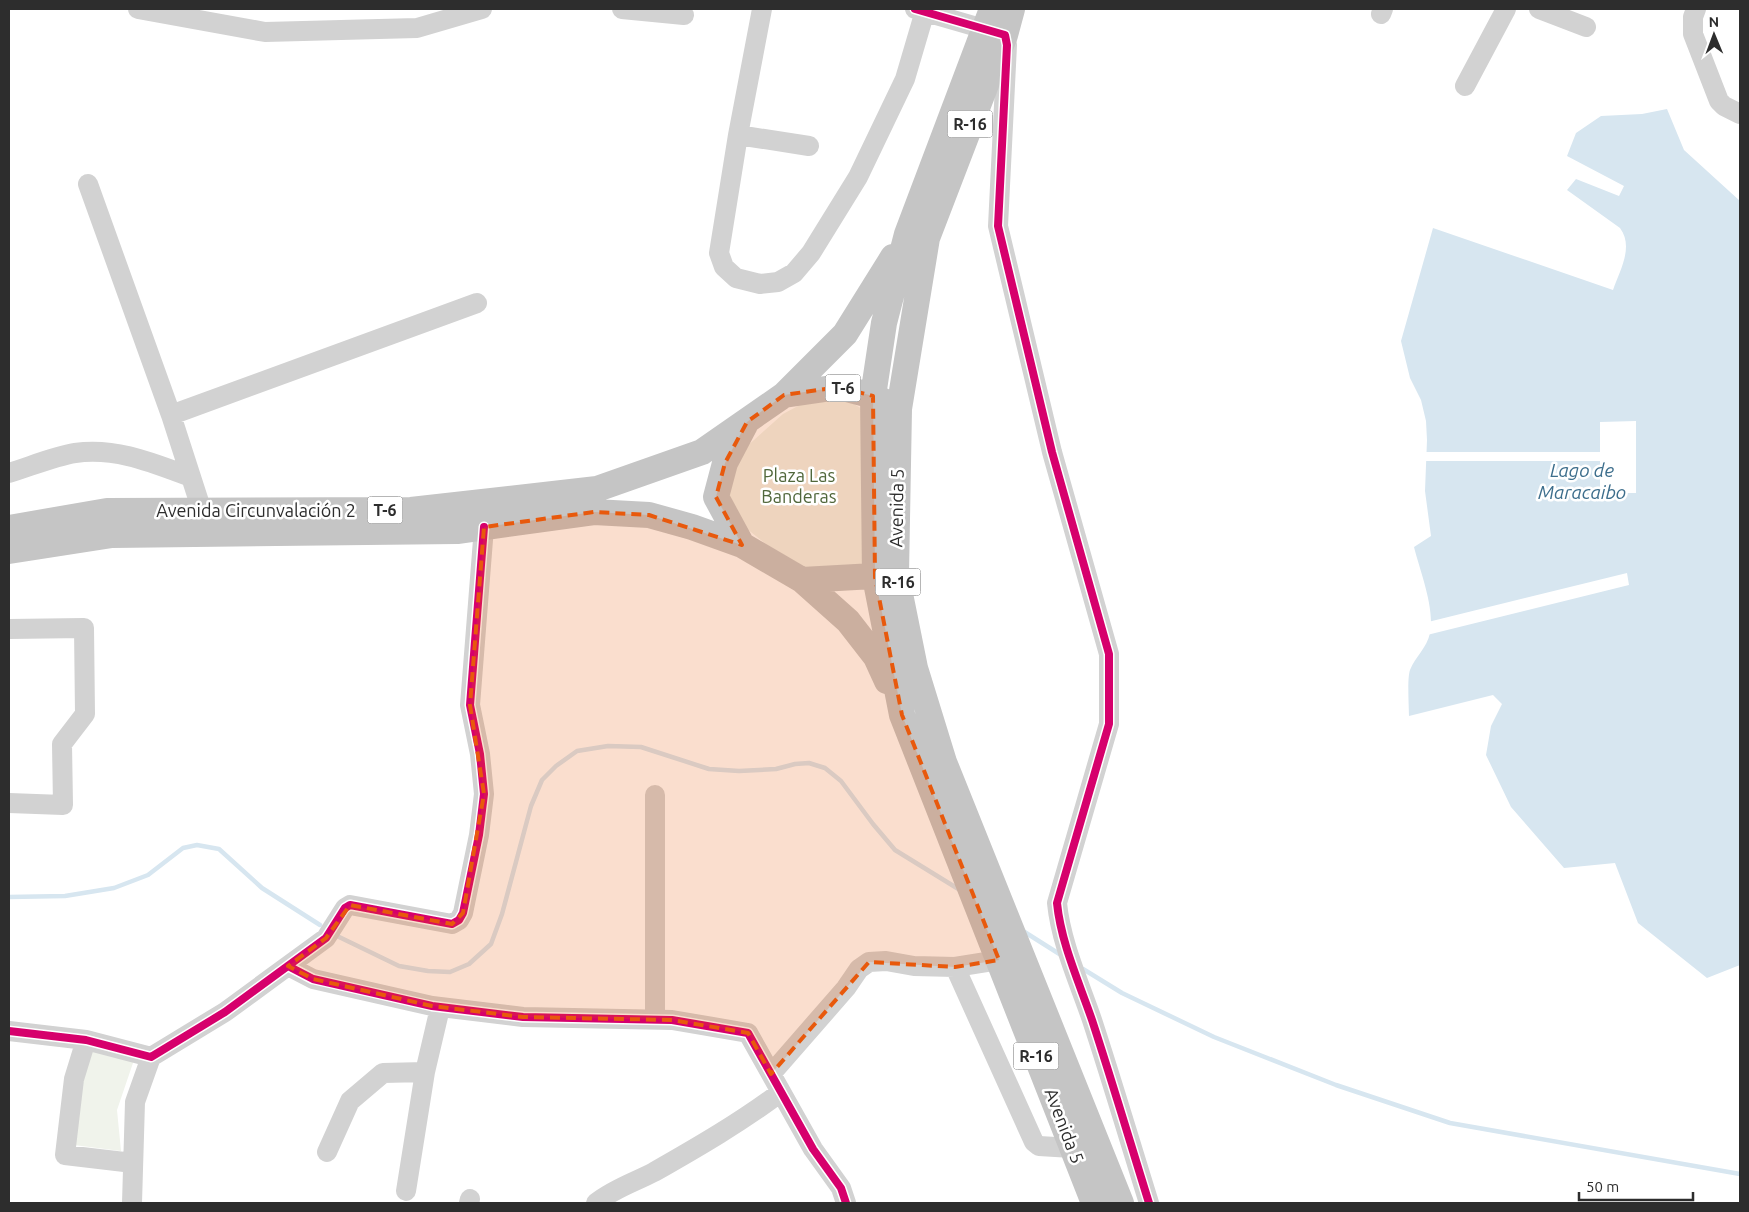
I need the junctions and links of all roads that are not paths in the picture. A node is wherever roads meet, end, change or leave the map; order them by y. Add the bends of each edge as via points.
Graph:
1 (138, 9) edge
2 (482, 9) edge
3 (622, 9) edge
4 (762, 9) edge
5 (1012, 9) edge
6 (1506, 9) edge
7 (1540, 9) edge
8 (1696, 9) edge
9 (920, 10) edge
10 (684, 15) dead end
11 (994, 24) edge
12 (1586, 27) dead end
13 (1465, 86) dead end
14 (1740, 114) edge
15 (738, 135) junction
16 (809, 146) dead end
17 (88, 184) dead end
18 (917, 236) junction
19 (477, 303) dead end
20 (784, 395) junction
21 (873, 396) junction
22 (899, 409) junction
23 (171, 415) junction
24 (747, 422) junction
25 (9, 473) edge
26 (191, 477) junction
27 (202, 511) junction
28 (484, 527) junction
29 (9, 528) edge
30 (742, 545) junction
31 (9, 551) edge
32 (885, 576) junction
33 (802, 580) junction
34 (9, 629) edge
35 (902, 715) junction
36 (655, 795) dead end
37 (9, 803) edge
38 (999, 960) junction
39 (288, 966) junction
40 (955, 967) junction
41 (440, 1008) junction
42 (655, 1020) junction
43 (9, 1031) edge
44 (86, 1040) junction
45 (151, 1057) junction
46 (426, 1072) junction
47 (771, 1074) junction
48 (781, 1092) junction
49 (1072, 1148) junction
50 (327, 1152) dead end
51 (133, 1162) junction
52 (406, 1190) dead end
53 (132, 1203) edge
54 (596, 1203) edge
55 (846, 1203) edge
56 (1094, 1203) edge
57 (1121, 1203) edge
58 (1148, 1203) edge

1 - 2 street via 265,32 418,28
3 - 10 street
4 - 15 street
5 - 11 main road, R-16
6 - 13 street
7 - 12 street
8 - 14 street via 1692,17 1693,34 1719,101
9 - 11 street
9 - 15 street via 905,79 858,177 811,253 794,273 778,282 760,284 736,278 724,267 719,252
11 - 18 main road, R-16
11 - 58 street via 1007,45 998,226 1052,452 1109,654 1109,724 1057,903 1068,951
15 - 16 street
17 - 23 street
18 - 20 main road, Avenida Circunvalación 2 via 845,334
18 - 21 main road, Avenida 5 / R-16 via 884,323
18 - 22 main road, Avenida 5 / R-16
19 - 23 street
20 - 21 main road, T-6 via 839,387
20 - 24 main road, Avenida Circunvalación 2 / T-6
21 - 22 main road, T-6
21 - 32 main road, Avenida 5 / R-16
22 - 32 main road, Avenida 5 / R-16
23 - 26 street
24 - 27 main road, Avenida Circunvalación 2 / T-6 via 702,452 598,489 411,510
24 - 30 main road via 724,462 716,498
25 - 26 street via 74,454 107,452 136,458
26 - 27 street
27 - 29 main road, Avenida Circunvalación 2 / T-6 via 107,511
28 - 30 main road, Avenida Circunvalación 2 / T-6 via 594,512 649,515
28 - 31 main road, Avenida Circunvalación 2 / T-6 via 457,531 112,535
28 - 39 street via 470,705 484,794 480,835 463,913 452,924 350,905 344,908 326,938
30 - 33 main road, Avenida Circunvalación 2 / T-6
32 - 33 main road
32 - 35 main road, Avenida 5 / R-16
32 - 57 main road, Avenida 5 / R-16 via 944,762
33 - 35 main road, Avenida Circunvalación 2 via 848,621 876,657
34 - 37 street via 84,628 85,714 62,744 63,805
35 - 38 main road, Avenida 5 / R-16
36 - 42 street
38 - 40 street
38 - 49 main road, Avenida 5 / R-16
39 - 41 street via 313,979
39 - 45 street via 224,1012
40 - 47 street via 869,962 859,969
40 - 49 street via 1034,1142 1039,1146
41 - 42 street via 523,1017
41 - 46 street
42 - 47 street via 748,1033
43 - 44 street
44 - 45 street
44 - 51 street via 74,1079 65,1155
45 - 51 street via 135,1102
46 - 50 street via 383,1073 350,1101
46 - 52 street
47 - 48 street
48 - 54 street via 707,1142
48 - 55 street via 813,1149 841,1188
49 - 56 main road, Avenida 5 / R-16
51 - 53 street

